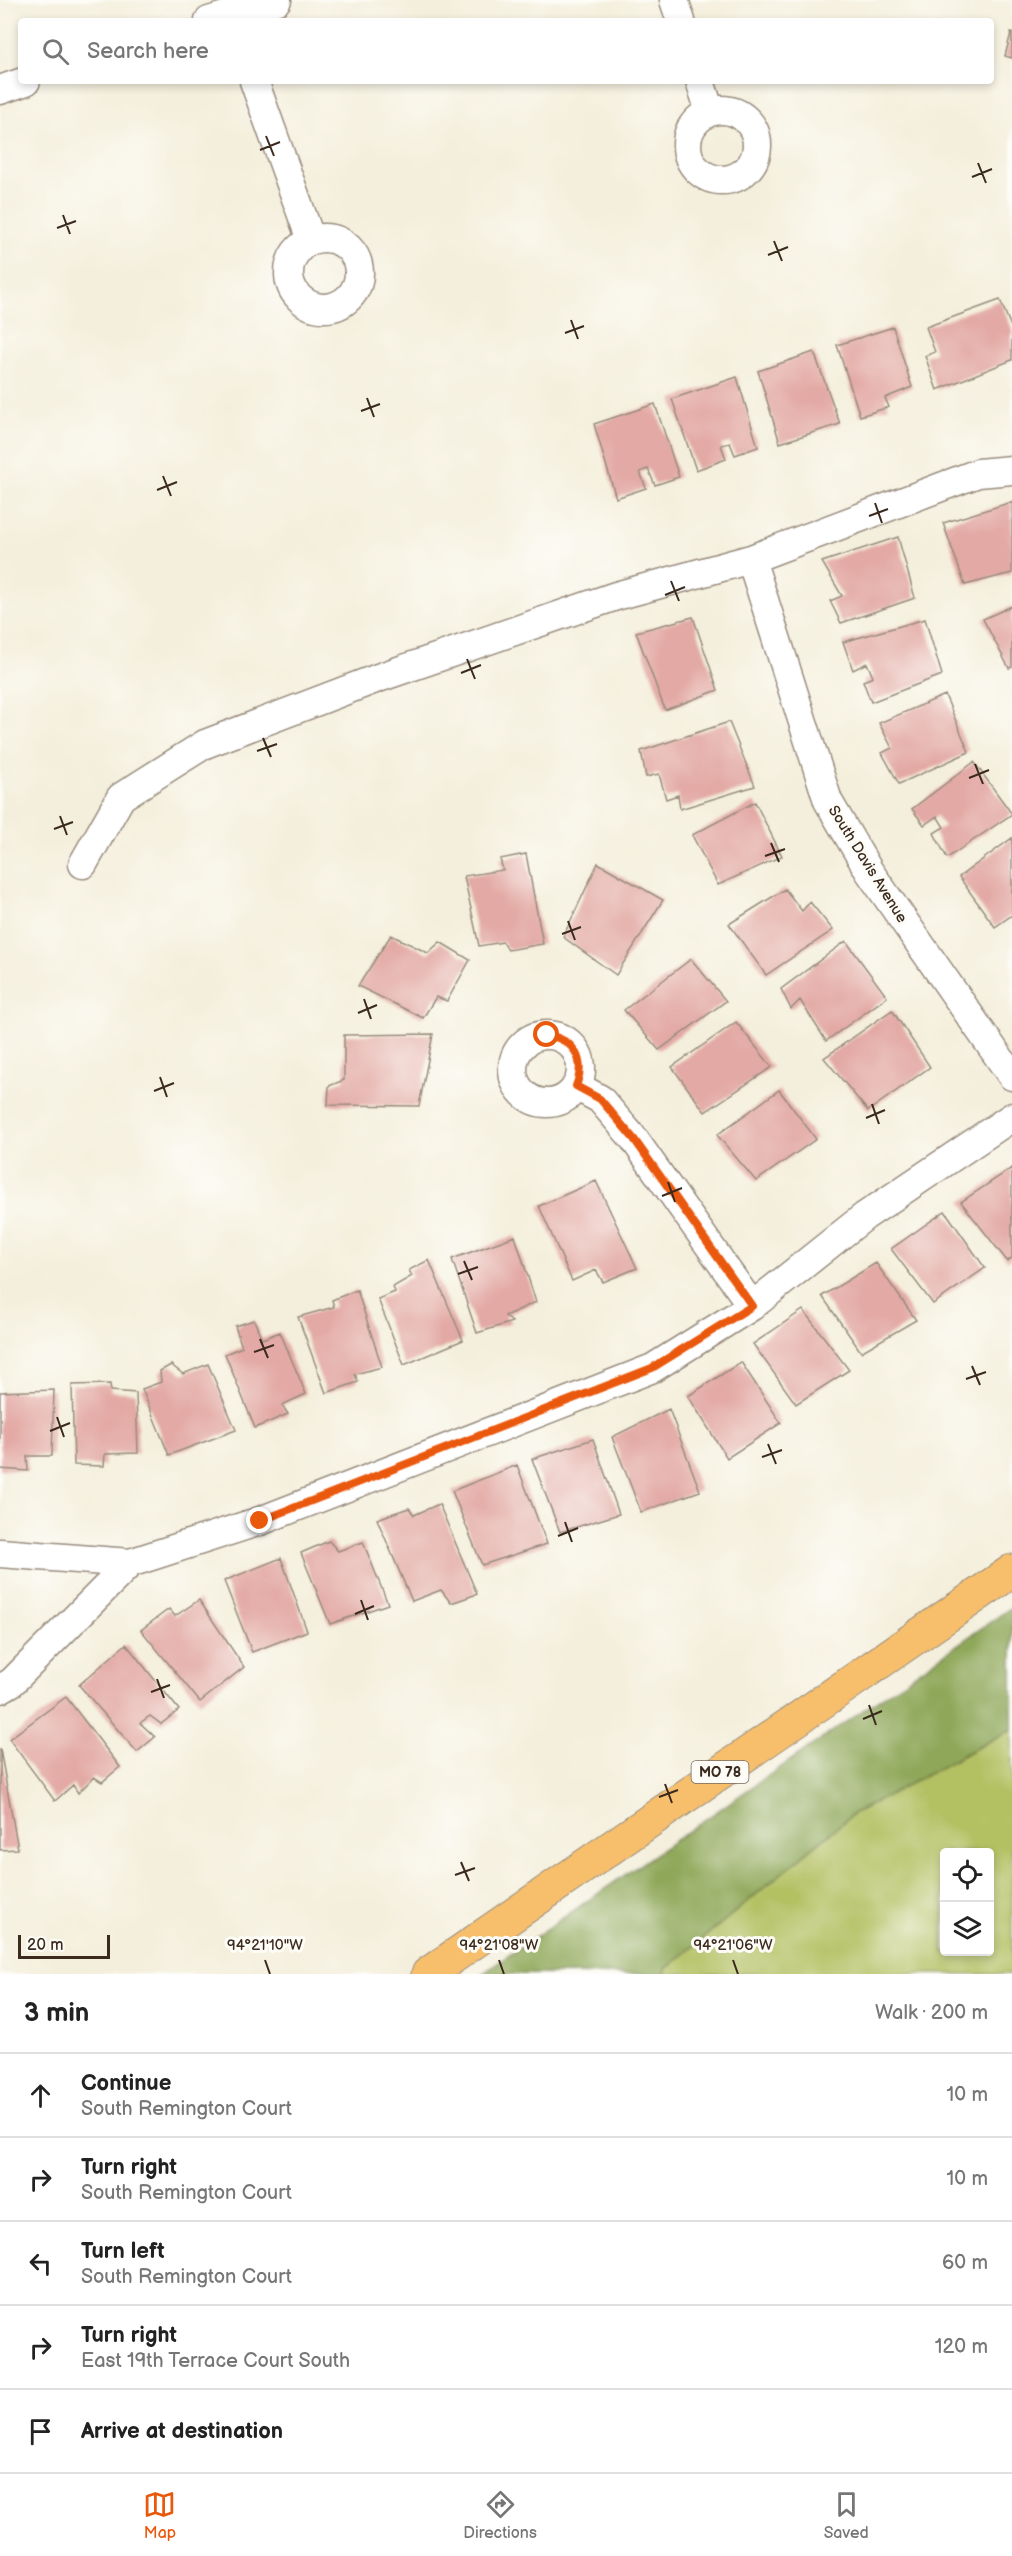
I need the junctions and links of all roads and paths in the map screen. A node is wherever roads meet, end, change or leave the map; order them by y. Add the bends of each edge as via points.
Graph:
1 (277, 0) edge
2 (675, 0) edge
3 (225, 14) edge
4 (680, 18) edge
5 (18, 84) edge
6 (255, 84) edge
7 (701, 84) edge
8 (0, 90) edge
9 (710, 112) dead end
10 (311, 240) dead end
11 (1012, 470) edge
12 (751, 559) junction
13 (83, 864) dead end
14 (1012, 1076) edge
15 (576, 1086) dead end
16 (1012, 1117) edge
17 (752, 1306) junction
18 (0, 1553) edge
19 (130, 1563) junction
20 (1012, 1571) edge
21 (0, 1689) edge
22 (428, 1974) edge

1 - 3 street
2 - 4 street
5 - 8 street
6 - 10 street
7 - 9 street
11 - 12 street via 978,473
12 - 13 street via 616,596 378,678 205,744 121,797
12 - 14 street, South Davis Avenue via 828,801 869,871
15 - 17 street via 600,1099 634,1139
16 - 17 street via 865,1216
17 - 19 street via 652,1368 260,1521
18 - 19 street
19 - 21 street via 12,1682
20 - 22 main road, MO 78

